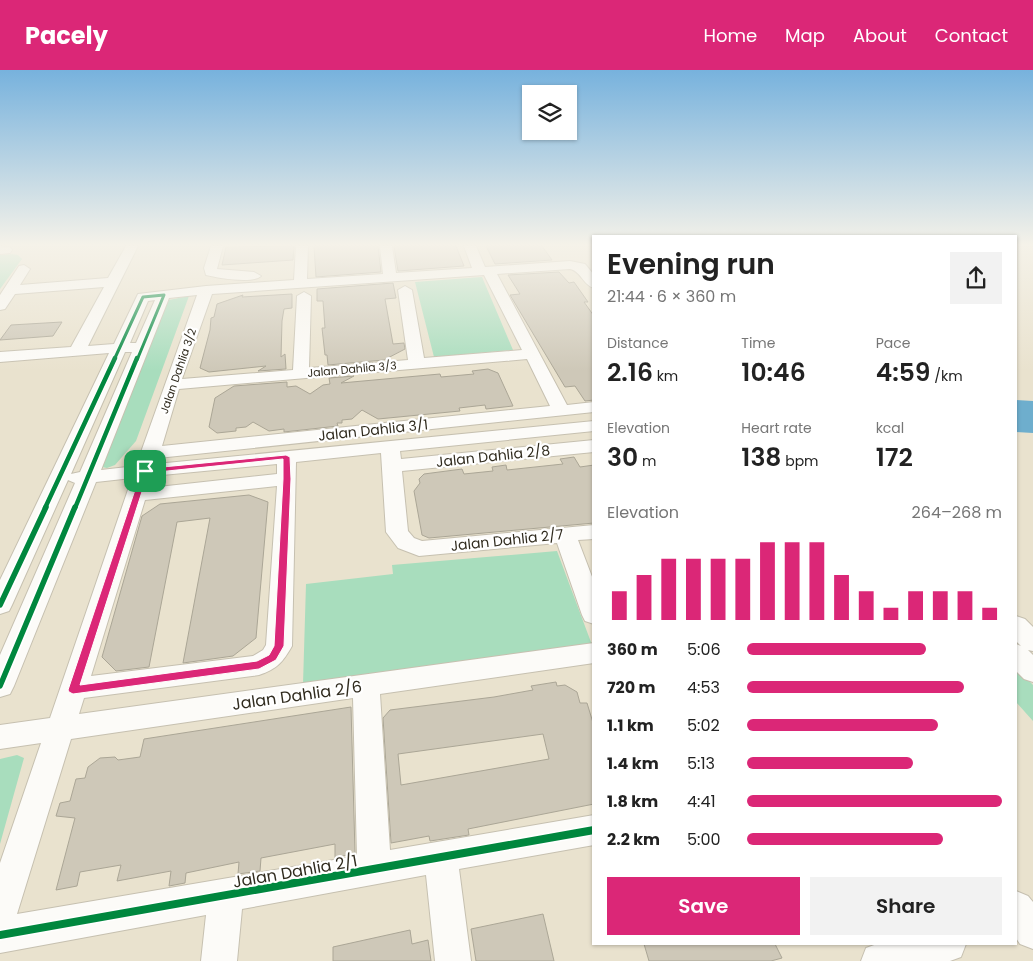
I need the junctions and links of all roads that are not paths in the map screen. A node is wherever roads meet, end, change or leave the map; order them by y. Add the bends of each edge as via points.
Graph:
1 (42, 288) edge
2 (110, 288) edge
3 (245, 288) edge
4 (302, 288) edge
5 (494, 288) edge
6 (11, 290) joint
7 (206, 290) junction
8 (405, 290) dead end
9 (164, 295) junction
10 (0, 306) edge
11 (142, 346) junction
12 (121, 348) junction
13 (77, 351) junction
14 (532, 354) junction
15 (0, 356) edge
16 (418, 364) junction
17 (301, 373) junction
18 (172, 385) junction
19 (592, 407) edge
20 (561, 410) junction
21 (592, 426) edge
22 (592, 446) edge
23 (391, 456) junction
24 (286, 457) junction
25 (148, 462) junction
26 (88, 477) junction
27 (58, 480) junction
28 (287, 484) junction
29 (137, 495) junction
30 (592, 532) edge
31 (565, 535) junction
32 (0, 605) edge
33 (592, 609) edge
34 (1017, 626) edge
35 (1033, 642) edge
36 (592, 652) edge
37 (1017, 655) edge
38 (1033, 672) edge
39 (366, 685) junction
40 (0, 686) edge
41 (73, 690) junction
42 (60, 728) junction
43 (0, 737) edge
44 (592, 830) edge
45 (441, 857) junction
46 (374, 869) junction
47 (226, 895) junction
48 (0, 914) edge
49 (0, 935) edge
50 (944, 945) edge
51 (218, 961) edge
52 (453, 961) edge
53 (879, 961) edge

1 - 6 street
2 - 13 street
3 - 7 street
4 - 17 street
5 - 14 street
6 - 10 street
7 - 9 street
7 - 18 street, Jalan Dahlia 3/2
8 - 16 street
9 - 11 street
9 - 12 street via 143,297
11 - 12 street
11 - 26 street
12 - 13 street
12 - 27 street
13 - 15 street
14 - 16 street, Jalan Dahlia 3/3
14 - 20 street
16 - 17 street, Jalan Dahlia 3/3
17 - 18 street, Jalan Dahlia 3/3
18 - 25 street, Jalan Dahlia 3/2
19 - 20 street, Jalan Dahlia 3/1
20 - 25 street, Jalan Dahlia 3/1
21 - 23 street
22 - 23 street, Jalan Dahlia 2/8
23 - 24 street
23 - 31 street, Jalan Dahlia 2/7 via 397,532 406,543 419,549
24 - 25 street
24 - 28 street
25 - 26 street
25 - 29 street, Jalan Dahlia 3/2
26 - 27 street
26 - 40 street
27 - 32 street
28 - 29 street
28 - 41 street via 279,646 272,658 259,665
29 - 41 street, Jalan Dahlia 3/2
30 - 31 street, Jalan Dahlia 2/7
31 - 33 street
34 - 35 street
36 - 39 street, Jalan Dahlia 2/6
37 - 38 street
39 - 42 street, Jalan Dahlia 2/6
39 - 46 street
41 - 42 street, Jalan Dahlia 3/2
42 - 43 street, Jalan Dahlia 2/6
42 - 48 street, Jalan Dahlia 3/2
44 - 45 street, Jalan Dahlia 2/1
45 - 46 street, Jalan Dahlia 2/1
45 - 52 street
46 - 47 street, Jalan Dahlia 2/1
47 - 49 street, Jalan Dahlia 2/1
47 - 51 street
50 - 53 street

